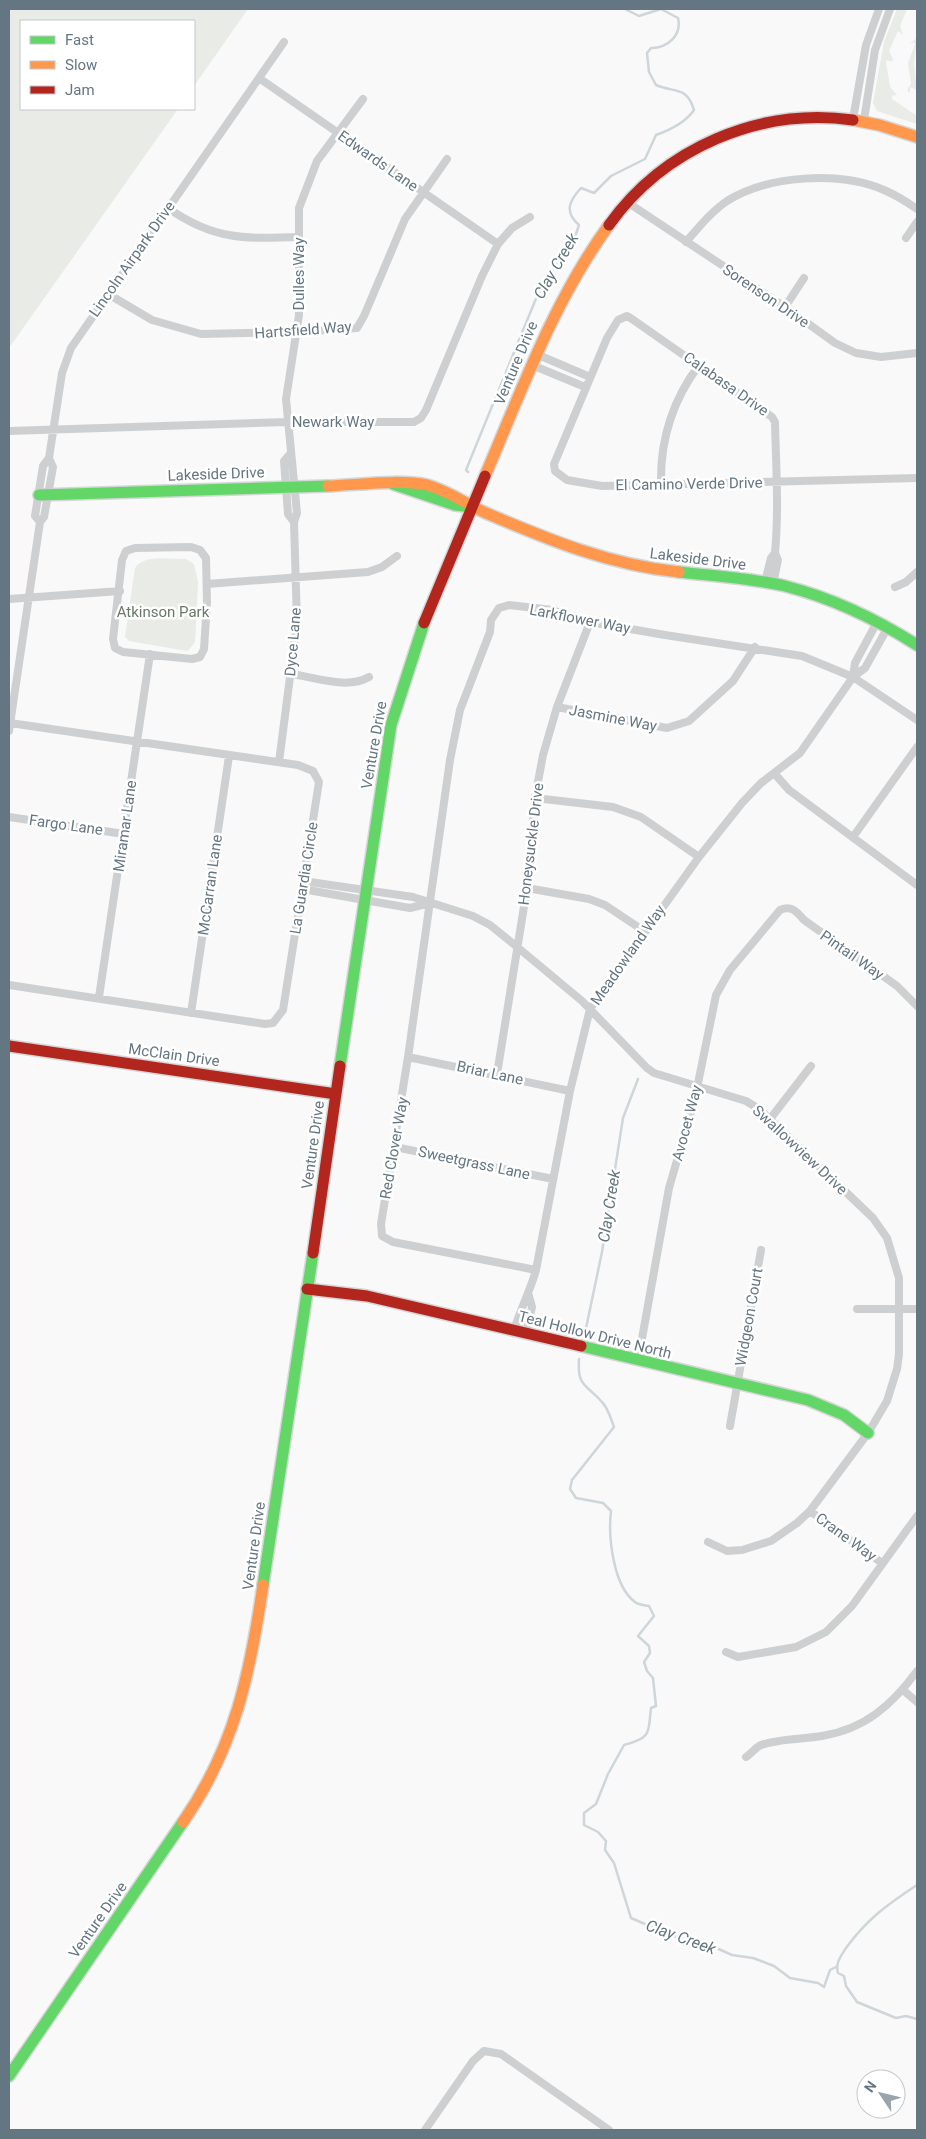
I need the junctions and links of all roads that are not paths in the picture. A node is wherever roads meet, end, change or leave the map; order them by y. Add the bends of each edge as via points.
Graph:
1 (880, 9) edge
2 (890, 9) edge
3 (284, 42) dead end
4 (259, 78) junction
5 (363, 99) dead end
6 (859, 120) junction
7 (338, 133) junction
8 (917, 137) edge
9 (446, 159) dead end
10 (422, 192) junction
11 (627, 202) junction
12 (168, 208) junction
13 (917, 209) edge
14 (530, 217) dead end
15 (917, 222) edge
16 (299, 237) junction
17 (906, 238) dead end
18 (686, 242) junction
19 (498, 244) junction
20 (804, 278) dead end
21 (108, 294) junction
22 (785, 307) junction
23 (297, 332) junction
24 (917, 353) edge
25 (534, 360) junction
26 (699, 365) junction
27 (590, 377) junction
28 (586, 387) junction
29 (288, 422) junction
30 (53, 430) junction
31 (9, 431) edge
32 (917, 478) edge
33 (778, 482) junction
34 (661, 484) junction
35 (290, 487) junction
36 (44, 495) junction
37 (472, 506) junction
38 (397, 556) dead end
39 (917, 572) edge
40 (297, 577) junction
41 (769, 583) junction
42 (207, 584) junction
43 (895, 588) dead end
44 (120, 591) junction
45 (28, 598) junction
46 (9, 599) edge
47 (590, 622) junction
48 (882, 625) junction
49 (917, 645) edge
50 (755, 647) junction
51 (150, 654) junction
52 (291, 674) junction
53 (369, 677) dead end
54 (853, 678) junction
55 (557, 707) junction
56 (917, 720) edge
57 (9, 727) edge
58 (137, 742) junction
59 (917, 747) edge
60 (229, 756) junction
61 (279, 762) junction
62 (774, 773) junction
63 (535, 798) junction
64 (9, 817) edge
65 (124, 834) junction
66 (853, 838) junction
67 (698, 857) junction
68 (302, 885) junction
69 (917, 885) edge
70 (527, 888) junction
71 (365, 895) junction
72 (430, 903) junction
73 (786, 908) joint
74 (644, 932) junction
75 (516, 946) junction
76 (9, 985) edge
77 (99, 997) junction
78 (917, 1006) edge
79 (590, 1009) junction
80 (191, 1013) junction
81 (9, 1046) edge
82 (408, 1057) junction
83 (811, 1066) dead end
84 (497, 1074) junction
85 (698, 1087) junction
86 (570, 1091) junction
87 (336, 1094) junction
88 (770, 1119) junction
89 (395, 1147) junction
90 (553, 1179) junction
91 (761, 1250) dead end
92 (536, 1270) junction
93 (307, 1290) junction
94 (528, 1296) junction
95 (856, 1309) dead end
96 (900, 1309) junction
97 (917, 1309) edge
98 (520, 1332) junction
99 (638, 1361) junction
100 (737, 1384) junction
101 (730, 1426) dead end
102 (868, 1433) junction
103 (810, 1511) junction
104 (917, 1516) edge
105 (708, 1542) dead end
106 (882, 1563) junction
107 (726, 1652) dead end
108 (917, 1671) edge
109 (903, 1690) junction
110 (917, 1702) edge
111 (746, 1757) dead end
112 (9, 2076) edge
113 (425, 2130) edge
114 (609, 2130) edge

1 - 6 street via 866,45
2 - 6 street via 875,50
3 - 4 street, Lincoln Airpark Drive
4 - 7 street, Edwards Lane
4 - 12 street, Lincoln Airpark Drive
5 - 7 street, Dulles Way
6 - 8 street, Venture Drive
6 - 11 street, Venture Drive via 781,119 736,130 700,145 672,162
7 - 10 street, Edwards Lane
7 - 16 street, Dulles Way via 317,161 306,186 299,208
9 - 10 street, Hartsfield Way
10 - 19 street, Edwards Lane
10 - 23 street, Hartsfield Way via 400,228 361,323 352,329
11 - 18 street, Sorenson Drive
11 - 25 street, Venture Drive via 576,272
12 - 16 street via 194,226 232,237
12 - 21 street, Lincoln Airpark Drive
13 - 18 street via 883,189 810,177 752,190 728,201 709,216
14 - 19 street, Newark Way via 512,228
15 - 17 street
16 - 23 street, Dulles Way
18 - 22 street, Sorenson Drive
19 - 29 street, Newark Way via 421,418 414,422
20 - 22 street
21 - 23 street, Hartsfield Way via 152,320 201,334
21 - 30 street, Lincoln Airpark Drive via 71,348 62,373
22 - 24 street, Sorenson Drive via 835,343 856,353 881,357
23 - 29 street, Dulles Way via 288,382
25 - 27 street
25 - 28 street
25 - 37 street, Venture Drive
26 - 27 street, Calabasa Drive via 627,316 612,328
26 - 33 street, Calabasa Drive via 772,417 775,422
26 - 34 street via 683,388 665,434 661,449
27 - 28 street, El Camino Verde Drive
28 - 34 street, El Camino Verde Drive via 554,471 567,480 602,486
29 - 30 street, Newark Way
29 - 35 street, Dulles Way via 290,454 284,461
30 - 31 street, Newark Way
30 - 36 street, Lincoln Airpark Drive via 49,458 43,466
32 - 33 street, El Camino Verde Drive
33 - 34 street, El Camino Verde Drive
33 - 41 street, Calabasa Drive via 775,553 778,560
35 - 36 street, Lakeside Drive
35 - 37 street, Lakeside Drive via 412,481 459,496
35 - 40 street, Dyce Lane via 288,514 294,522
36 - 45 street, Lincoln Airpark Drive via 35,516 40,522
37 - 41 street, Lakeside Drive via 570,548 617,562 653,570
37 - 71 street, Venture Drive via 401,686 389,738
38 - 40 street via 368,572
39 - 43 street
40 - 42 street
40 - 52 street, Dyce Lane via 297,623
41 - 48 street, Lakeside Drive via 826,600
42 - 44 street via 206,558 200,550 191,547 136,548 126,551 122,560
42 - 51 street via 204,649 200,657
44 - 45 street
44 - 51 street via 113,639 115,648 123,652
45 - 46 street
45 - 57 street, Lincoln Airpark Drive
47 - 50 street, Larkflower Way
47 - 55 street, Honeysuckle Drive
47 - 72 street, Larkflower Way via 552,610 509,605 499,608 491,620 490,632 460,710
48 - 49 street, Lakeside Drive
48 - 54 street, Meadowland Way via 855,664
48 - 54 street, Meadowland Way via 865,668
50 - 54 street, Larkflower Way via 802,656
50 - 55 street, Jasmine Way via 733,681 689,721 667,728
51 - 58 street, Miramar Lane
52 - 53 street via 347,683
52 - 61 street, Dyce Lane
54 - 56 street, Larkflower Way
54 - 62 street, Meadowland Way via 800,753
55 - 63 street, Honeysuckle Drive
57 - 58 street, La Guardia Circle
58 - 60 street, La Guardia Circle
58 - 65 street, Miramar Lane
59 - 66 street
60 - 61 street, La Guardia Circle
60 - 80 street, McCarran Lane
61 - 68 street, La Guardia Circle via 308,767 319,782
62 - 66 street via 790,790
62 - 67 street, Meadowland Way via 742,803
63 - 67 street via 613,807 648,822
63 - 70 street, Honeysuckle Drive
64 - 65 street, Fargo Lane
65 - 77 street, Miramar Lane
66 - 69 street
67 - 74 street, Meadowland Way
68 - 71 street, Swallowview Drive
68 - 80 street, La Guardia Circle via 283,1010 279,1017 273,1023 265,1024
70 - 74 street via 605,905
70 - 75 street, Honeysuckle Drive
71 - 72 street, Swallowview Drive via 410,908
71 - 87 street, Venture Drive
72 - 75 street, Swallowview Drive via 474,916
72 - 82 street, Red Clover Way
73 - 78 street, Pintail Way via 794,909 804,920 897,986
73 - 85 street, Avocet Way via 780,910 721,983 711,1010
74 - 79 street, Meadowland Way
75 - 79 street, Swallowview Drive
75 - 84 street, Honeysuckle Drive
76 - 77 street, La Guardia Circle
77 - 80 street, La Guardia Circle
79 - 85 street, Swallowview Drive via 647,1068
79 - 86 street, Meadowland Way
81 - 87 street, McClain Drive
82 - 84 street, Briar Lane
82 - 89 street, Red Clover Way
83 - 88 street
84 - 86 street, Briar Lane
85 - 88 street, Swallowview Drive via 746,1101
85 - 99 street, Avocet Way via 669,1188
86 - 90 street, Meadowland Way
87 - 93 street, Venture Drive
88 - 96 street, Swallowview Drive via 873,1218 887,1238 899,1278
89 - 90 street, Sweetgrass Lane
89 - 92 street, Red Clover Way via 381,1224 382,1236 393,1242
90 - 92 street, Meadowland Way
91 - 100 street, Widgeon Court
92 - 94 street, Meadowland Way
93 - 98 street, Teal Hollow Drive North via 367,1296
93 - 112 street, Venture Drive via 254,1648 233,1730 214,1774 187,1819
94 - 98 street, Meadowland Way via 521,1304
94 - 98 street, Meadowland Way via 532,1307
95 - 96 street
96 - 97 street
96 - 102 street, Swallowview Drive via 899,1354 893,1386
98 - 99 street, Teal Hollow Drive North
99 - 100 street, Teal Hollow Drive North
100 - 101 street, Widgeon Court
100 - 102 street, Teal Hollow Drive North via 829,1407
102 - 103 street, Swallowview Drive
103 - 105 street, Swallowview Drive via 785,1533 758,1546 727,1551
103 - 106 street, Crane Way
104 - 106 street
106 - 107 street via 840,1620 811,1641 796,1648 738,1657
108 - 109 street
109 - 110 street
109 - 111 street via 883,1710 856,1726 823,1736 760,1745
113 - 114 street via 473,2061 484,2051 501,2054

